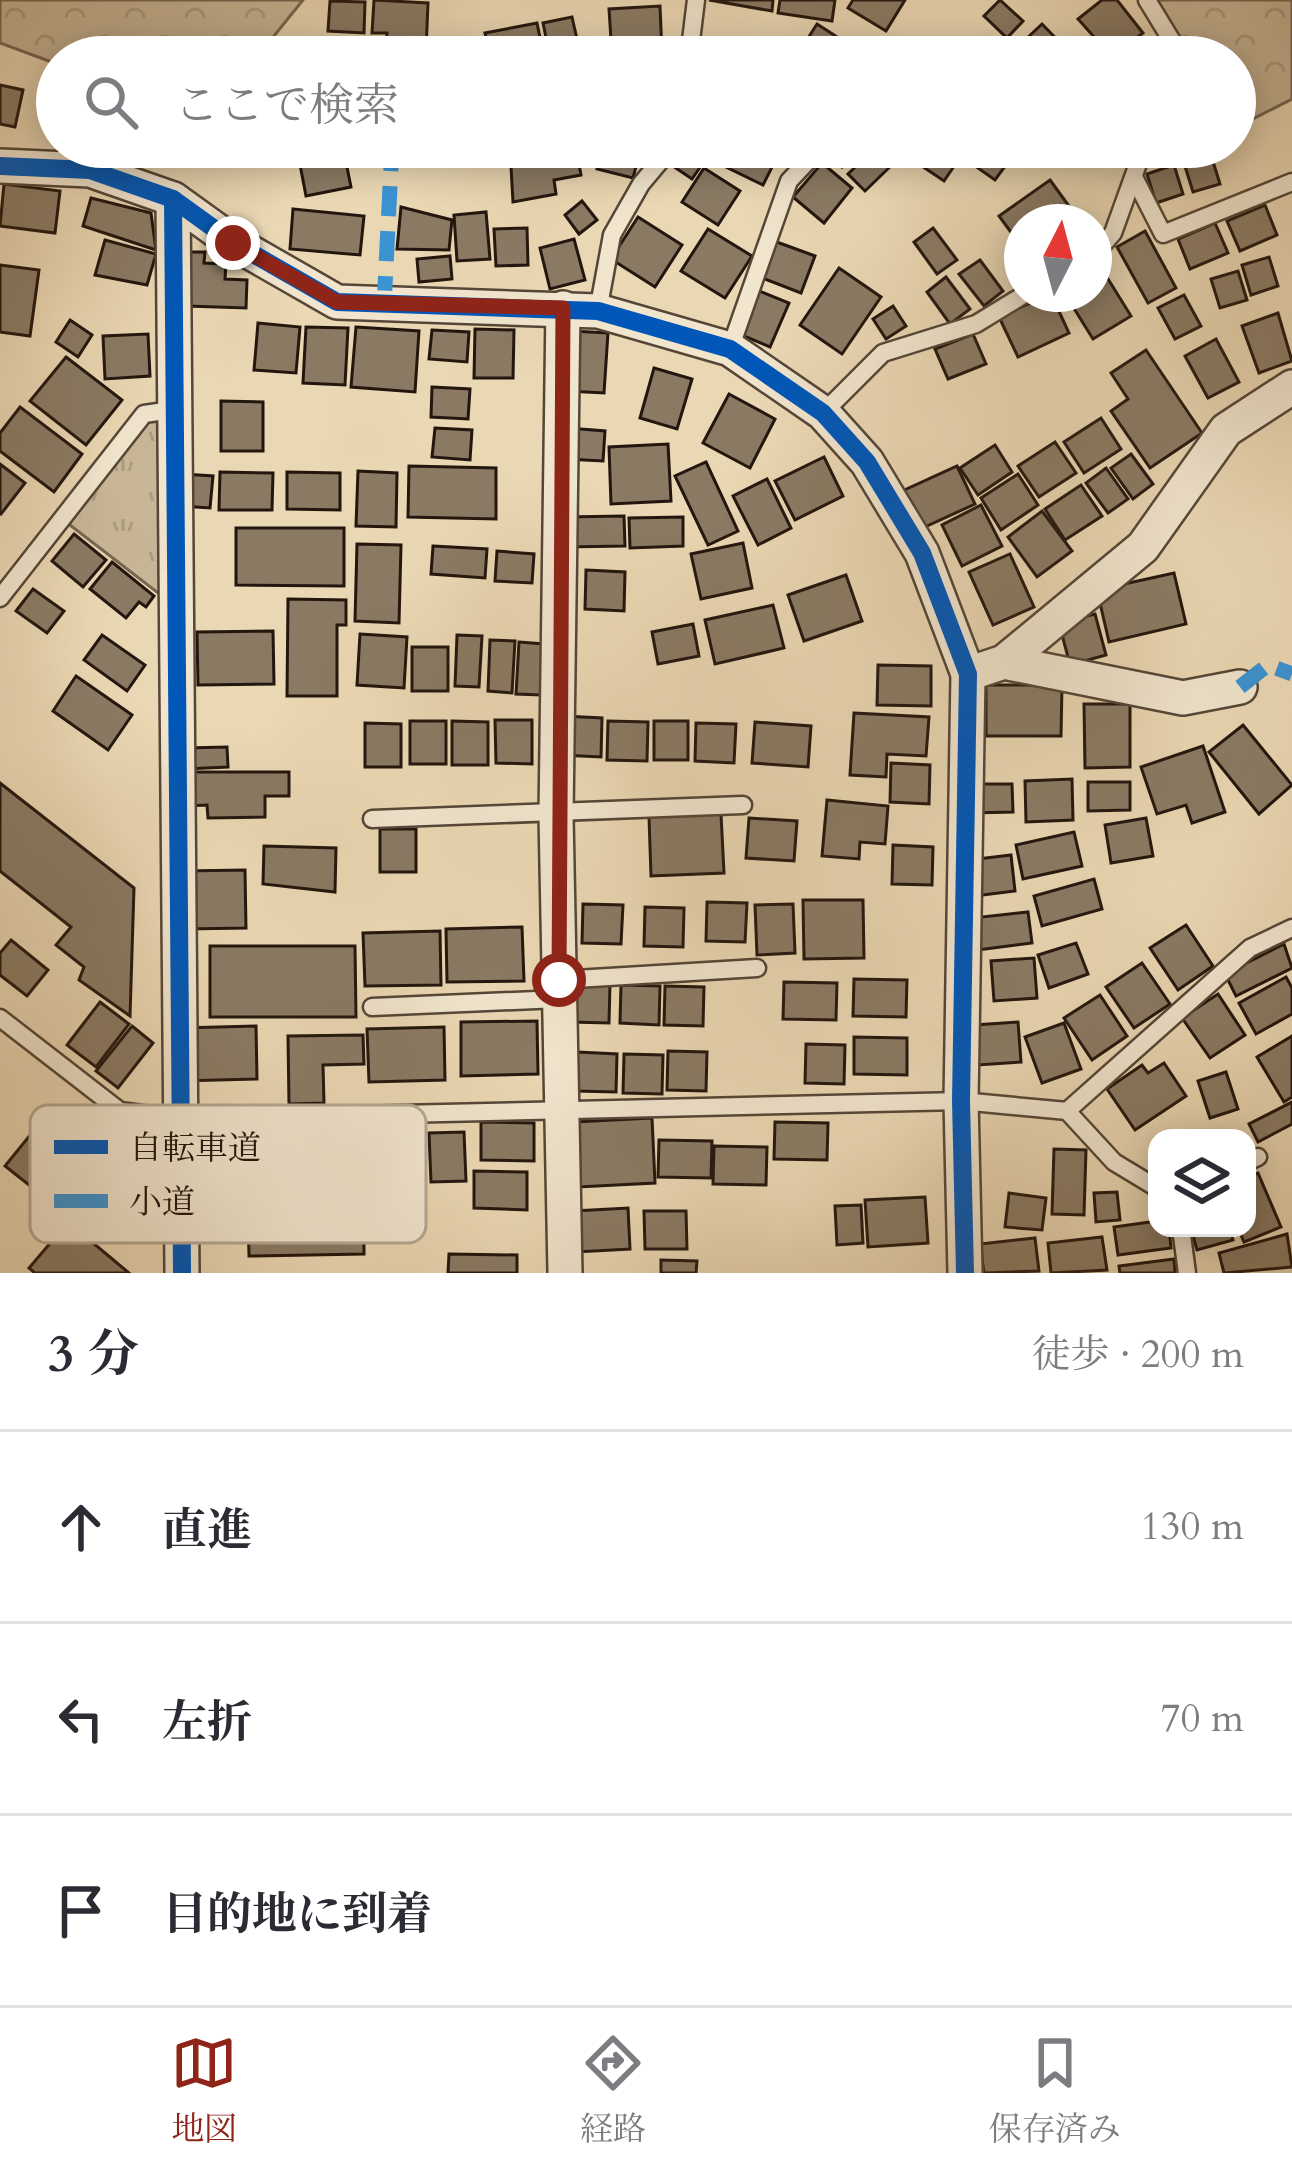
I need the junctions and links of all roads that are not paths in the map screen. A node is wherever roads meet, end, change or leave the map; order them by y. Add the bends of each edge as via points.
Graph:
1 (697, 0) edge
2 (1147, 0) edge
3 (692, 36) edge
4 (1169, 36) edge
5 (0, 166) edge
6 (36, 168) edge
7 (45, 168) edge
8 (655, 168) edge
9 (801, 168) edge
10 (1138, 168) edge
11 (1135, 179) junction
12 (1292, 182) edge
13 (173, 200) junction
14 (1112, 234) edge
15 (1004, 307) edge
16 (563, 308) junction
17 (598, 311) junction
18 (730, 349) junction
19 (1292, 387) edge
20 (172, 410) junction
21 (823, 413) junction
22 (0, 598) edge
23 (1004, 662) junction
24 (968, 674) junction
25 (1240, 688) dead end
26 (743, 805) dead end
27 (556, 815) junction
28 (372, 819) dead end
29 (1292, 928) edge
30 (757, 968) dead end
31 (559, 990) junction
32 (372, 1007) dead end
33 (0, 1018) edge
34 (961, 1101) junction
35 (112, 1105) edge
36 (179, 1105) edge
37 (561, 1110) junction
38 (1067, 1111) junction
39 (426, 1113) edge
40 (1148, 1183) edge
41 (1182, 1237) edge
42 (181, 1243) edge
43 (182, 1273) edge
44 (565, 1273) edge
45 (965, 1273) edge
46 (1187, 1273) edge

1 - 3 lane
2 - 4 lane
5 - 6 street
7 - 13 street via 90,170
8 - 17 lane via 612,235
9 - 18 lane via 789,181
10 - 11 lane
11 - 12 lane via 1163,234
11 - 14 lane
13 - 16 street via 337,302
13 - 20 street
15 - 21 lane via 976,324 883,353
16 - 17 street
16 - 27 street
17 - 18 street
18 - 21 street
19 - 23 street via 1226,430 1143,548
20 - 22 lane via 144,414
20 - 36 street
21 - 24 street via 867,462 922,554
23 - 24 street
23 - 25 street via 1183,698
24 - 34 street
26 - 27 lane
27 - 28 lane
27 - 31 street
29 - 38 lane via 1250,948
30 - 31 lane
31 - 32 lane
31 - 37 street
33 - 35 lane
34 - 37 lane
34 - 38 lane
34 - 45 street
37 - 39 lane
37 - 44 street
38 - 40 lane via 1114,1162
41 - 46 lane
42 - 43 street

